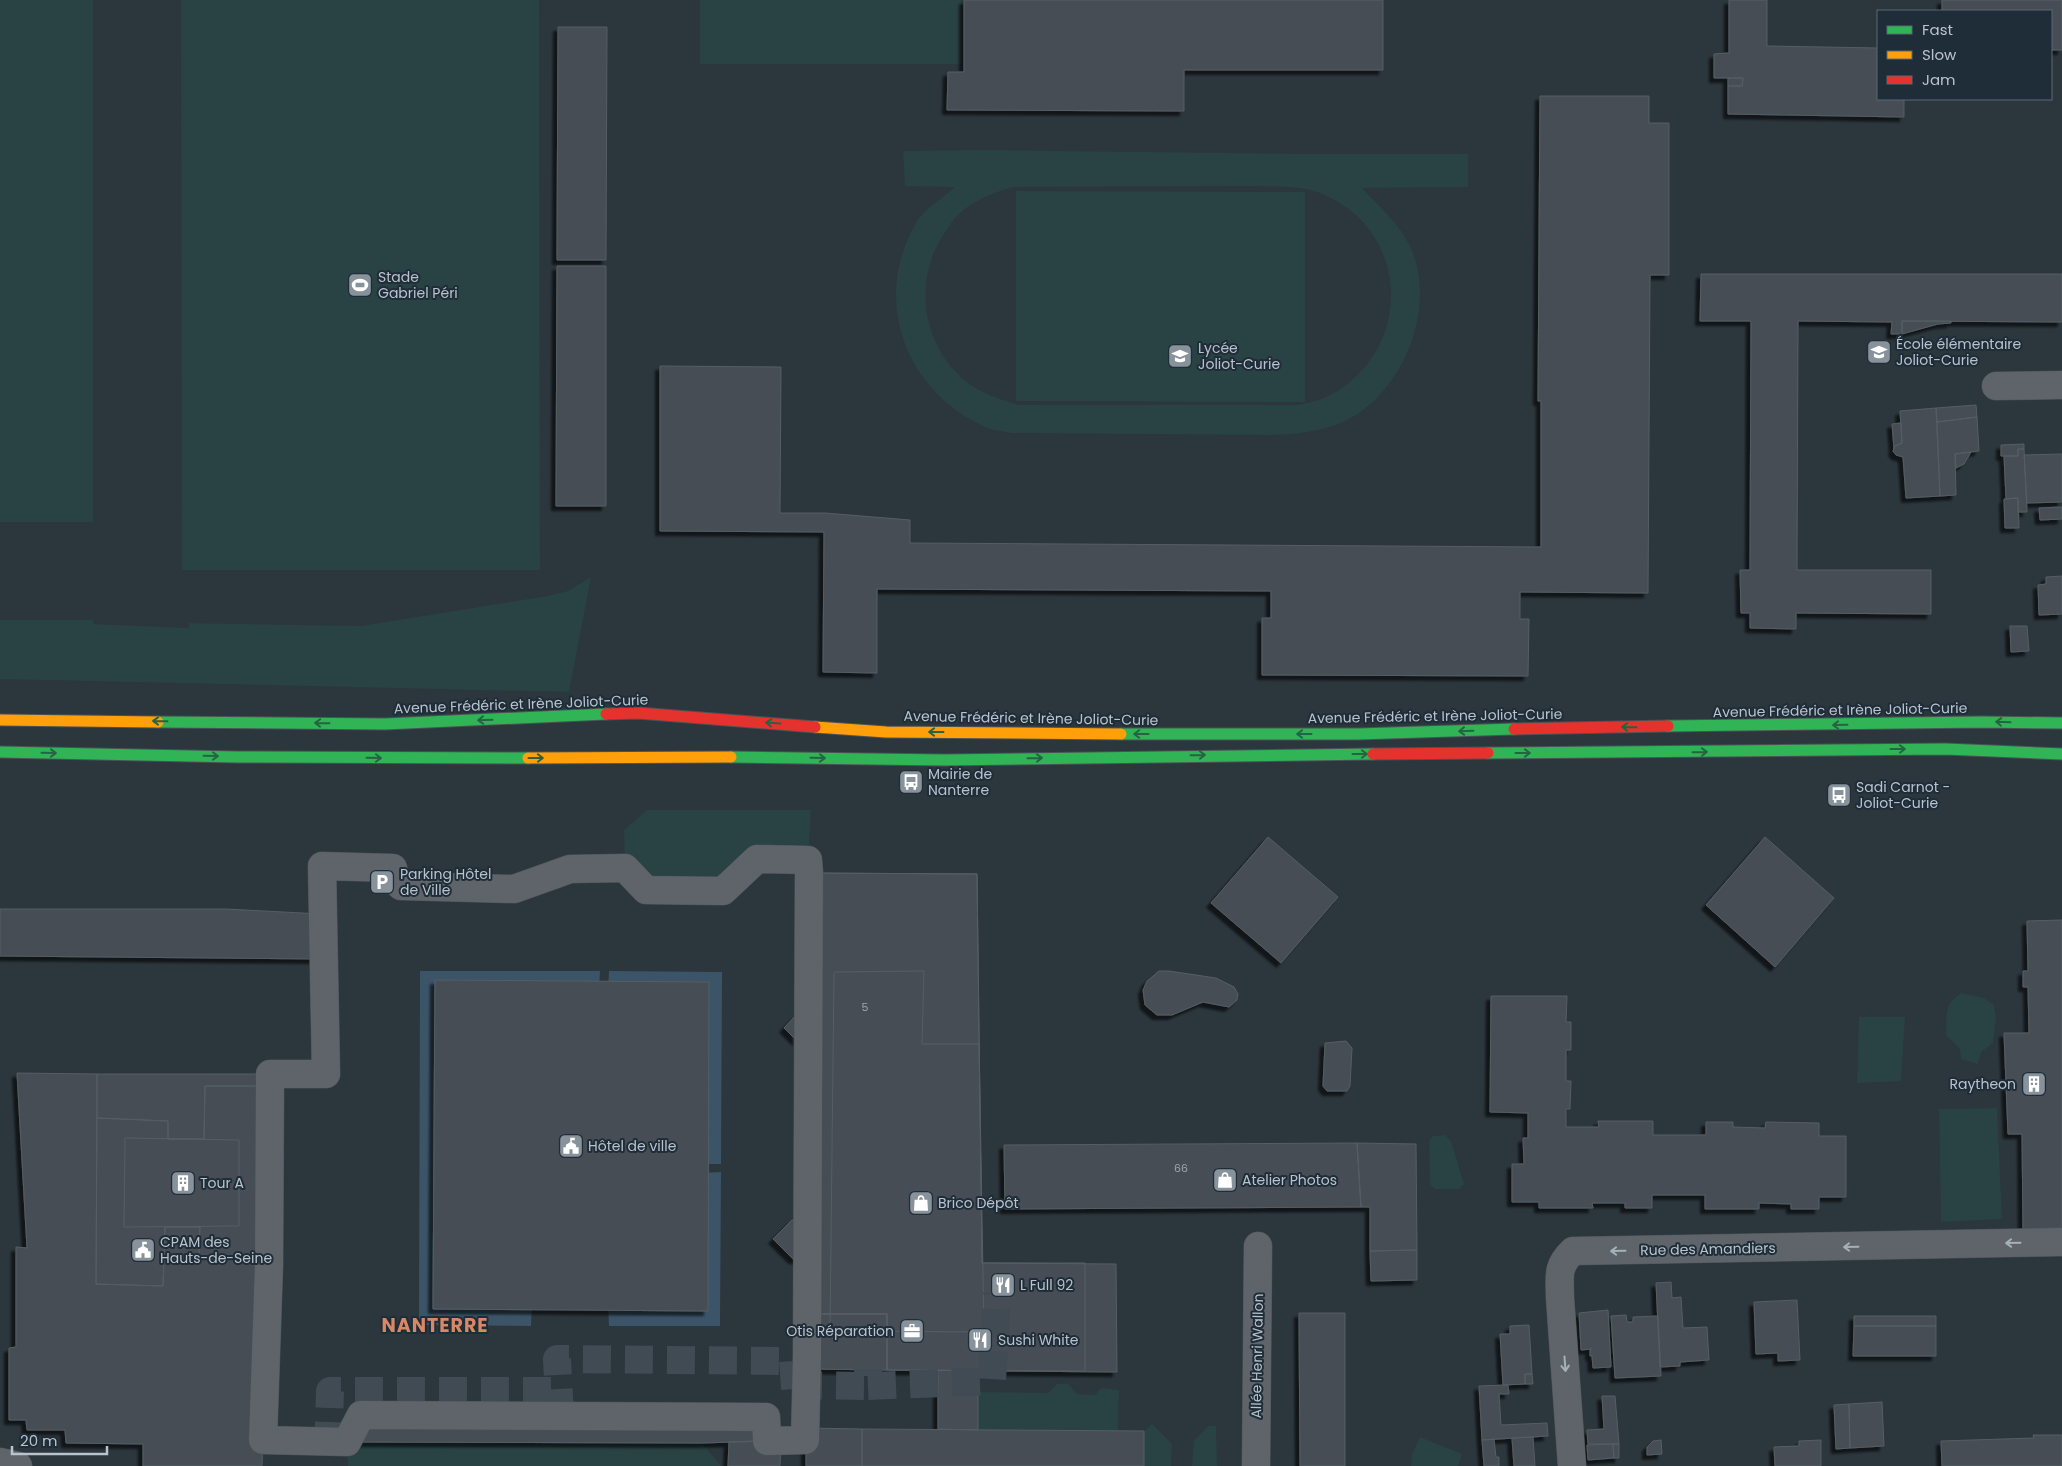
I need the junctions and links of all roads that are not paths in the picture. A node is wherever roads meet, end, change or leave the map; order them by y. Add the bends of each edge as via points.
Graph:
1 (2062, 385) edge
2 (1996, 386) dead end
3 (0, 720) edge
4 (2062, 723) edge
5 (0, 752) edge
6 (2062, 754) edge
7 (2062, 1242) edge
8 (1258, 1246) dead end
9 (790, 1440) joint
10 (0, 1462) edge
11 (18, 1466) edge
12 (1256, 1466) edge
13 (1572, 1466) edge

1 - 2 street
4 -> 3 main road, Avenue Frédéric et Irène Joliot-Curie via 1715,728 1622,726 1358,734 1150,734 886,732 638,713 385,724
5 -> 6 main road via 237,757 945,760 1207,754 1844,749
7 -> 13 street, Rue des Amandiers via 1573,1251 1564,1260 1560,1272
8 - 12 street, Allée Henri Wallon
9 - 9 street via 805,1440 808,860 757,859 723,891 646,890 625,868 570,869 514,889 402,886 396,881 394,868 322,866 326,1074 270,1074 269,1265 263,1440 347,1442 362,1415 766,1418 767,1441
10 - 11 street

